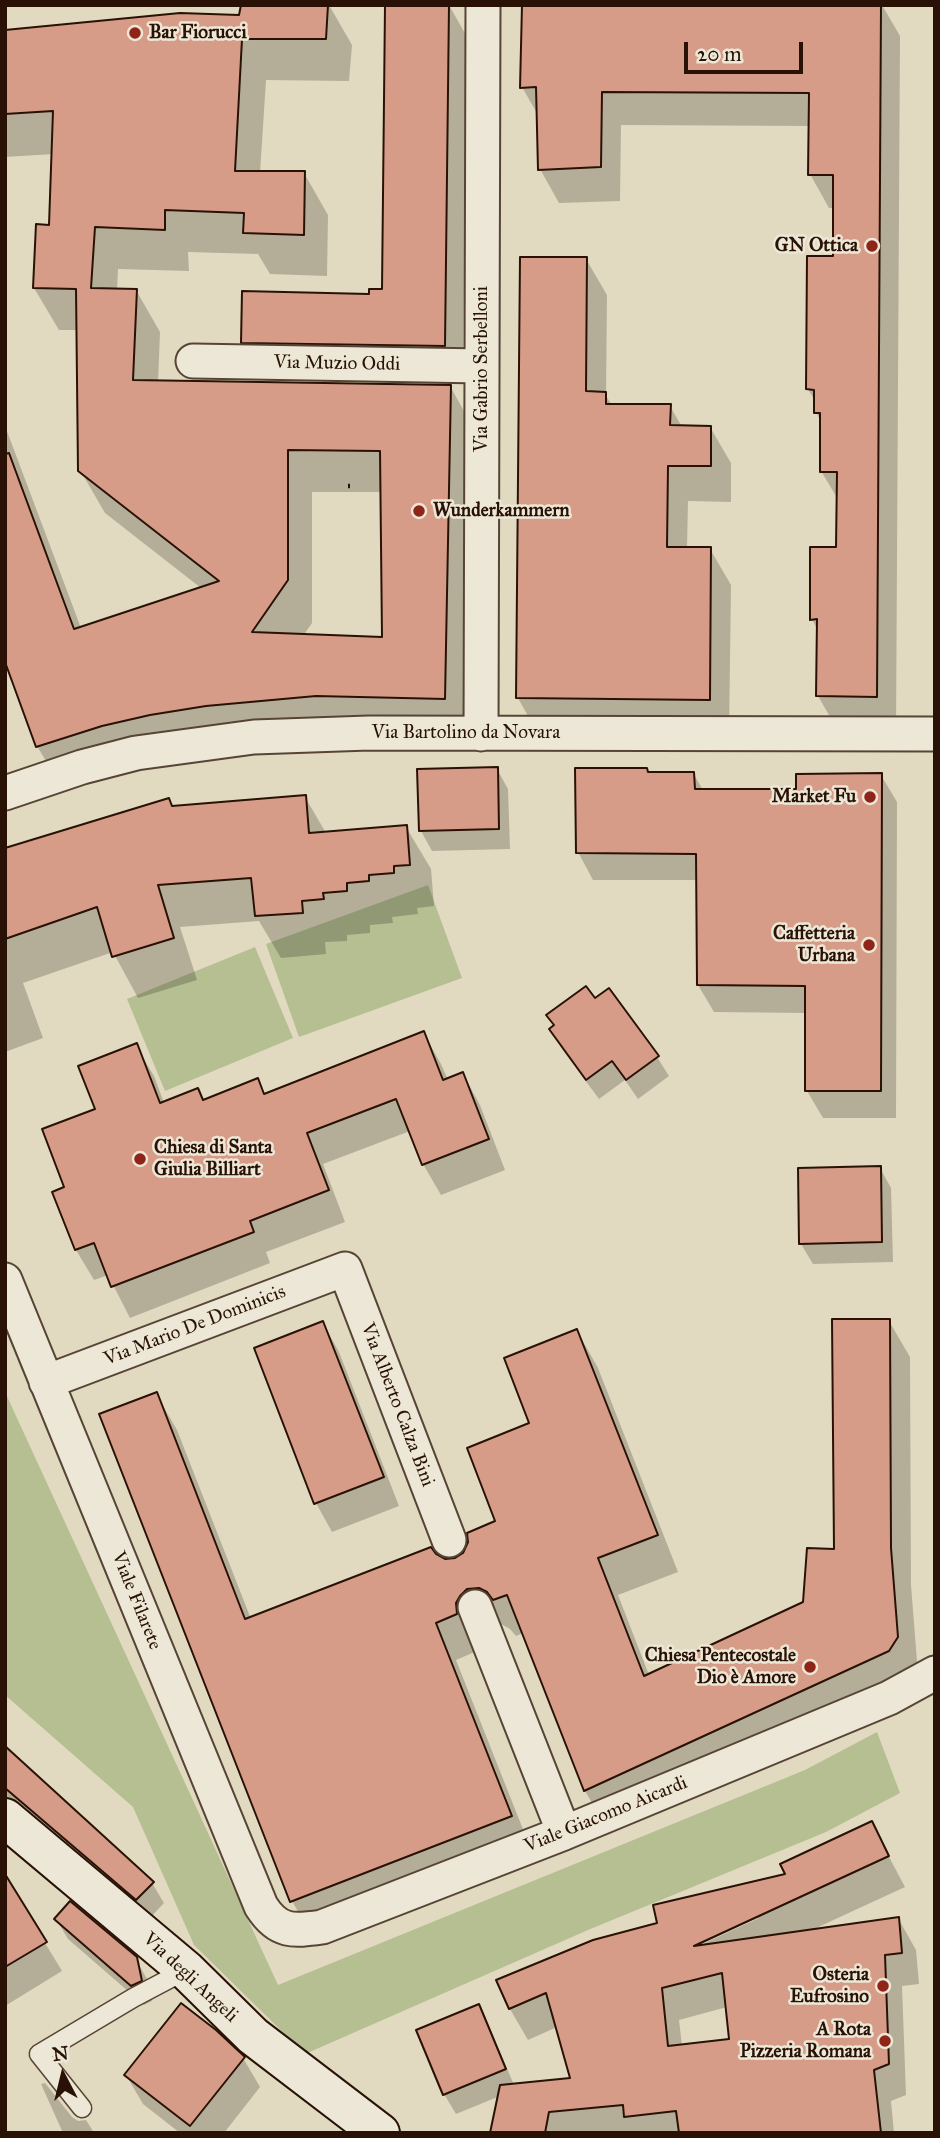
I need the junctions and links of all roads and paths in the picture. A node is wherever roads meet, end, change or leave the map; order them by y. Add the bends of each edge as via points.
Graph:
1 (483, 5) edge
2 (193, 361) dead end
3 (482, 366) junction
4 (481, 734) junction
5 (935, 734) edge
6 (5, 793) edge
7 (345, 1269) joint
8 (5, 1280) edge
9 (46, 1382) junction
10 (449, 1540) dead end
11 (475, 1607) dead end
12 (935, 1673) edge
13 (5, 1818) edge
14 (564, 1833) junction
15 (271, 1921) joint
16 (186, 1970) junction
17 (82, 2108) dead end
18 (380, 2133) edge

1 - 3 street, Via Gabrio Serbelloni
2 - 3 street, Via Muzio Oddi
3 - 4 street, Via Gabrio Serbelloni
4 - 5 street, Via Bartolino da Novara
4 - 6 street, Via Bartolino da Novara via 308,734 189,745 82,767
7 - 9 street, Via Mario De Dominicis
7 - 10 street, Via Alberto Calza Bini
8 - 9 street, Viale Filarete
9 - 15 street, Viale Filarete
11 - 14 street
12 - 14 street, Viale Giacomo Aicardi via 889,1698
13 - 16 street, Via degli Angeli
14 - 15 street, Viale Giacomo Aicardi via 322,1927 301,1930
16 - 17 lane via 39,2054
16 - 18 street, Via degli Angeli via 253,2036

